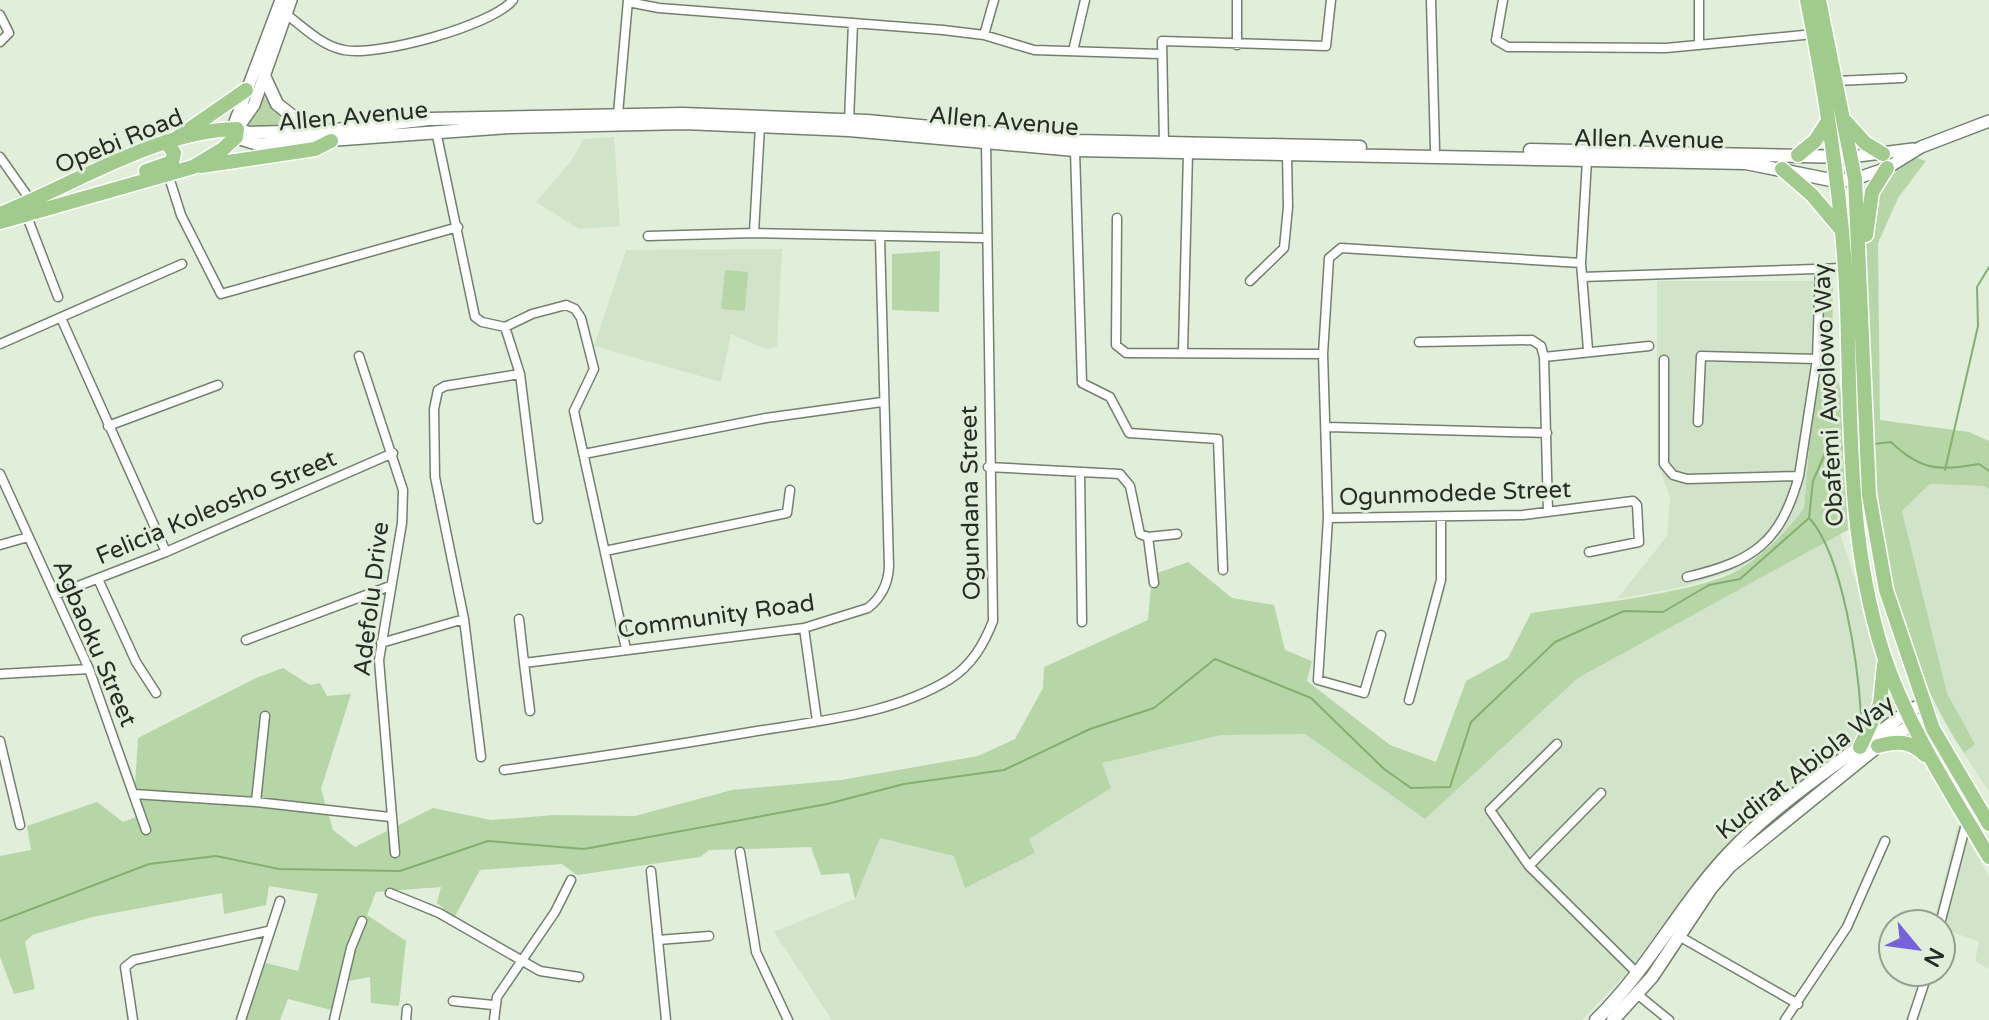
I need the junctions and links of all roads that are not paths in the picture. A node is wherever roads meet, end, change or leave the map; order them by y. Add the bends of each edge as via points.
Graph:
1 (281, 0) edge
2 (291, 0) edge
3 (513, 0) edge
4 (994, 0) edge
5 (1085, 0) edge
6 (1237, 0) edge
7 (1331, 0) edge
8 (1431, 0) edge
9 (1503, 0) edge
10 (1699, 0) edge
11 (1807, 0) edge
12 (1819, 0) edge
13 (628, 1) edge
14 (286, 14) junction
15 (0, 15) edge
16 (853, 23) junction
17 (1814, 34) junction
18 (984, 35) junction
19 (0, 42) edge
20 (1237, 45) junction
21 (1699, 45) junction
22 (1073, 51) junction
23 (1160, 54) junction
24 (265, 78) junction
25 (1902, 78) dead end
26 (1836, 81) junction
27 (246, 90) junction
28 (618, 114) junction
29 (849, 121) junction
30 (1828, 121) junction
31 (1989, 121) edge
32 (1846, 122) junction
33 (760, 126) junction
34 (237, 129) junction
35 (311, 131) junction
36 (436, 131) junction
37 (331, 141) junction
38 (986, 142) junction
39 (168, 144) junction
40 (1164, 144) junction
41 (1435, 149) junction
42 (1075, 150) junction
43 (1188, 153) junction
44 (1287, 154) junction
45 (1798, 155) junction
46 (0, 157) edge
47 (1850, 157) junction
48 (1834, 158) junction
49 (1587, 160) junction
50 (1885, 161) junction
51 (193, 167) junction
52 (1782, 169) junction
53 (168, 174) junction
54 (1855, 179) junction
55 (1836, 181) junction
56 (121, 185) junction
57 (28, 207) junction
58 (0, 214) edge
59 (1117, 218) dead end
60 (0, 222) edge
61 (458, 227) junction
62 (1839, 227) junction
63 (754, 233) junction
64 (648, 236) dead end
65 (880, 238) junction
66 (984, 238) junction
67 (1581, 263) junction
68 (182, 264) dead end
69 (1844, 268) junction
70 (1820, 271) junction
71 (1582, 277) junction
72 (1250, 281) dead end
73 (58, 297) dead end
74 (61, 318) junction
75 (505, 327) junction
76 (1860, 335) junction
77 (1419, 342) dead end
78 (0, 344) edge
79 (1649, 346) dead end
80 (1588, 350) junction
81 (1183, 352) junction
82 (1323, 354) junction
83 (359, 356) dead end
84 (1544, 357) junction
85 (1817, 359) junction
86 (1664, 360) dead end
87 (520, 374) junction
88 (218, 385) dead end
89 (882, 402) junction
90 (1698, 422) dead end
91 (108, 426) junction
92 (1328, 427) junction
93 (1547, 433) junction
94 (393, 453) junction
95 (584, 454) junction
96 (988, 467) junction
97 (1080, 472) junction
98 (0, 474) edge
99 (1799, 476) junction
100 (790, 490) dead end
101 (1548, 512) junction
102 (1328, 518) junction
103 (1441, 518) junction
104 (538, 519) dead end
105 (1177, 534) dead end
106 (28, 537) junction
107 (1148, 537) junction
108 (0, 545) edge
109 (605, 551) junction
110 (166, 552) junction
111 (1589, 552) dead end
112 (1223, 570) dead end
113 (1687, 577) dead end
114 (98, 579) junction
115 (1154, 583) dead end
116 (390, 586) junction
117 (55, 595) junction
118 (464, 619) junction
119 (519, 619) dead end
120 (1082, 622) dead end
121 (804, 628) junction
122 (1381, 635) dead end
123 (246, 640) dead end
124 (381, 643) junction
125 (626, 649) junction
126 (1884, 657) junction
127 (524, 663) junction
128 (89, 669) junction
129 (0, 674) edge
130 (156, 693) dead end
131 (1409, 700) dead end
132 (1927, 708) junction
133 (530, 711) dead end
134 (265, 716) dead end
135 (1910, 717) junction
136 (817, 721) junction
137 (0, 741) edge
138 (1557, 744) dead end
139 (1878, 746) junction
140 (1860, 747) junction
141 (481, 757) dead end
142 (1932, 763) junction
143 (504, 770) dead end
144 (1601, 793) dead end
145 (134, 794) junction
146 (256, 802) junction
147 (390, 817) junction
148 (1967, 819) junction
149 (1989, 824) edge
150 (20, 825) dead end
151 (146, 830) dead end
152 (1885, 841) dead end
153 (740, 852) dead end
154 (395, 853) dead end
155 (1989, 857) edge
156 (1529, 866) junction
157 (651, 871) dead end
158 (571, 880) dead end
159 (390, 893) dead end
160 (280, 901) dead end
161 (1944, 908) edge
162 (362, 921) dead end
163 (268, 931) junction
164 (1674, 933) junction
165 (709, 936) dead end
166 (658, 940) junction
167 (521, 962) junction
168 (1639, 975) junction
169 (579, 977) dead end
170 (1924, 988) edge
171 (1637, 994) junction
172 (453, 1001) dead end
173 (1798, 1004) junction
174 (493, 1005) junction
175 (407, 1009) dead end
176 (1917, 1018) edge
177 (133, 1020) edge
178 (241, 1020) edge
179 (334, 1020) edge
180 (406, 1020) edge
181 (494, 1020) edge
182 (666, 1020) edge
183 (788, 1020) edge
184 (1596, 1020) edge
185 (1613, 1020) edge
186 (1669, 1020) edge
187 (1785, 1020) edge

1 - 27 street
2 - 14 street
3 - 14 street via 501,12 454,33 357,51 333,47
4 - 18 street
5 - 22 street
6 - 20 street
7 - 20 street via 1326,46
8 - 41 street
9 - 21 street via 1495,31 1502,45
10 - 21 street
11 - 17 main road, Obafemi Awolowo Way
12 - 26 main road, Obafemi Awolowo Way
13 - 16 street via 674,10
13 - 28 street
14 - 24 street
15 - 19 street via 9,33
16 - 18 street
16 - 29 street
17 - 21 street
17 - 30 main road, Obafemi Awolowo Way
18 - 22 street via 1022,48
20 - 23 street via 1162,41
22 - 23 street
23 - 40 street
24 - 34 street
24 - 35 main road via 277,104
25 - 26 street
26 - 32 main road, Obafemi Awolowo Way
27 - 34 street
27 - 39 main road
28 - 29 main road, Allen Avenue
28 - 35 main road, Allen Avenue via 429,119
29 - 40 main road, Allen Avenue
30 - 45 main road
30 - 48 main road, Obafemi Awolowo Way
31 - 50 street
32 - 47 main road, Obafemi Awolowo Way
32 - 50 main road
33 - 36 main road, Allen Avenue via 685,123
33 - 38 main road, Allen Avenue
33 - 63 street
34 - 35 main road, Allen Avenue
34 - 37 main road, Allen Avenue via 242,139 261,145
34 - 39 main road, Opebi Road via 211,129
34 - 51 main road, Opebi Road via 223,149
36 - 37 main road, Allen Avenue
36 - 61 street
37 - 51 main road via 315,149
38 - 42 main road, Allen Avenue
38 - 66 street, Ogundana Street
39 - 56 main road via 172,162 125,178
39 - 57 main road, Opebi Road
40 - 41 main road, Allen Avenue
41 - 45 main road, Allen Avenue
42 - 43 main road, Allen Avenue
42 - 112 street via 1082,383 1110,397 1129,433 1218,439
43 - 44 main road, Allen Avenue
43 - 81 street
44 - 49 main road, Allen Avenue
44 - 72 street via 1284,248
45 - 48 main road, Allen Avenue
46 - 57 street
47 - 48 main road, Allen Avenue
47 - 50 street
47 - 54 main road, Obafemi Awolowo Way
48 - 55 main road, Obafemi Awolowo Way
49 - 52 main road, Allen Avenue via 1746,163
49 - 67 street
50 - 54 street
50 - 76 main road via 1869,209
51 - 53 main road, Opebi Road
52 - 55 main road, Allen Avenue
52 - 62 main road
53 - 56 main road, Opebi Road
53 - 61 street via 181,215 221,294
54 - 55 main road, Allen Avenue
54 - 76 main road, Obafemi Awolowo Way
55 - 62 main road, Obafemi Awolowo Way
56 - 57 main road, Opebi Road
57 - 58 main road, Opebi Road
57 - 60 main road, Opebi Road
57 - 73 street
59 - 81 street via 1116,345 1126,353
61 - 75 street via 475,317
62 - 69 main road, Obafemi Awolowo Way
63 - 64 street
63 - 65 street
65 - 66 street
65 - 89 street, Community Road
66 - 96 street, Ogundana Street
67 - 71 street
67 - 82 street via 1341,248 1329,258
68 - 74 street
69 - 70 street
69 - 126 main road, Obafemi Awolowo Way via 1851,497
70 - 71 street
70 - 85 street
71 - 80 street
74 - 78 street
74 - 91 street
75 - 87 street
75 - 95 street via 557,307 575,309 594,363 574,411
76 - 132 main road, Obafemi Awolowo Way via 1869,495 1886,590
77 - 84 street via 1532,340
79 - 80 street
80 - 84 street
81 - 82 street
82 - 92 street
83 - 94 street, Adefolu Drive
84 - 93 street
85 - 90 street via 1699,357
85 - 99 street
86 - 99 street via 1664,464 1673,475
87 - 104 street
87 - 118 street via 445,386 435,398 435,477
88 - 91 street
89 - 95 street via 766,418
89 - 121 street, Community Road via 888,579 868,608
91 - 110 street
92 - 93 street
92 - 102 street
93 - 101 street
94 - 110 street, Felicia Koleosho Street
94 - 116 street, Adefolu Drive via 403,507
95 - 109 street
96 - 97 street
96 - 136 street, Ogundana Street via 993,621 985,641 952,678 922,693
97 - 107 street via 1110,471 1126,478 1137,528
97 - 120 street
98 - 106 street, Agbaoku Street
99 - 113 street via 1788,514 1772,537 1723,568
100 - 109 street via 787,513
101 - 103 street, Ogunmodede Street
101 - 111 street, Ogunmodede Street via 1620,502 1637,505 1639,542
102 - 103 street, Ogunmodede Street
102 - 122 street via 1318,680 1364,693
103 - 131 street via 1441,580
105 - 107 street
106 - 108 street
106 - 117 street, Agbaoku Street
107 - 115 street
109 - 125 street
110 - 114 street, Felicia Koleosho Street
114 - 117 street, Felicia Koleosho Street
114 - 130 street
116 - 123 street
116 - 124 street, Adefolu Drive
117 - 128 street, Agbaoku Street
118 - 124 street
118 - 141 street
119 - 127 street
121 - 125 street, Community Road
121 - 136 street
124 - 147 street, Adefolu Drive
125 - 127 street, Community Road
126 - 135 main road, Obafemi Awolowo Way
126 - 140 main road via 1880,704
127 - 133 street
128 - 129 street
128 - 145 street, Agbaoku Street
132 - 135 main road, Kudirat Abiola Way
132 - 149 main road, Obafemi Awolowo Way via 1950,762
134 - 146 street
135 - 139 main road, Kudirat Abiola Way
135 - 140 main road, Kudirat Abiola Way
135 - 142 main road, Obafemi Awolowo Way
136 - 143 street, Ogundana Street
137 - 150 street
138 - 156 street via 1490,810
139 - 142 main road via 1914,745
139 - 164 main road, Kudirat Abiola Way via 1730,866
140 - 164 main road, Kudirat Abiola Way via 1731,851
142 - 148 main road, Obafemi Awolowo Way
144 - 156 street
145 - 146 street
145 - 151 street, Agbaoku Street
146 - 147 street
147 - 154 street, Adefolu Drive
148 - 155 main road, Obafemi Awolowo Way
148 - 161 street
152 - 173 street via 1853,916
153 - 183 street via 756,952
156 - 168 street
157 - 166 street
158 - 167 street
159 - 167 street via 439,913
160 - 163 street
162 - 179 street
163 - 177 street via 134,960 125,967
163 - 178 street
164 - 168 main road, Kudirat Abiola Way
164 - 171 main road, Kudirat Abiola Way
164 - 173 street
165 - 166 street
166 - 182 street
167 - 169 street
167 - 174 street
168 - 184 main road, Kudirat Abiola Way
170 - 176 street
171 - 185 main road, Kudirat Abiola Way
171 - 186 street
172 - 174 street
173 - 187 street
174 - 181 street
175 - 180 street

